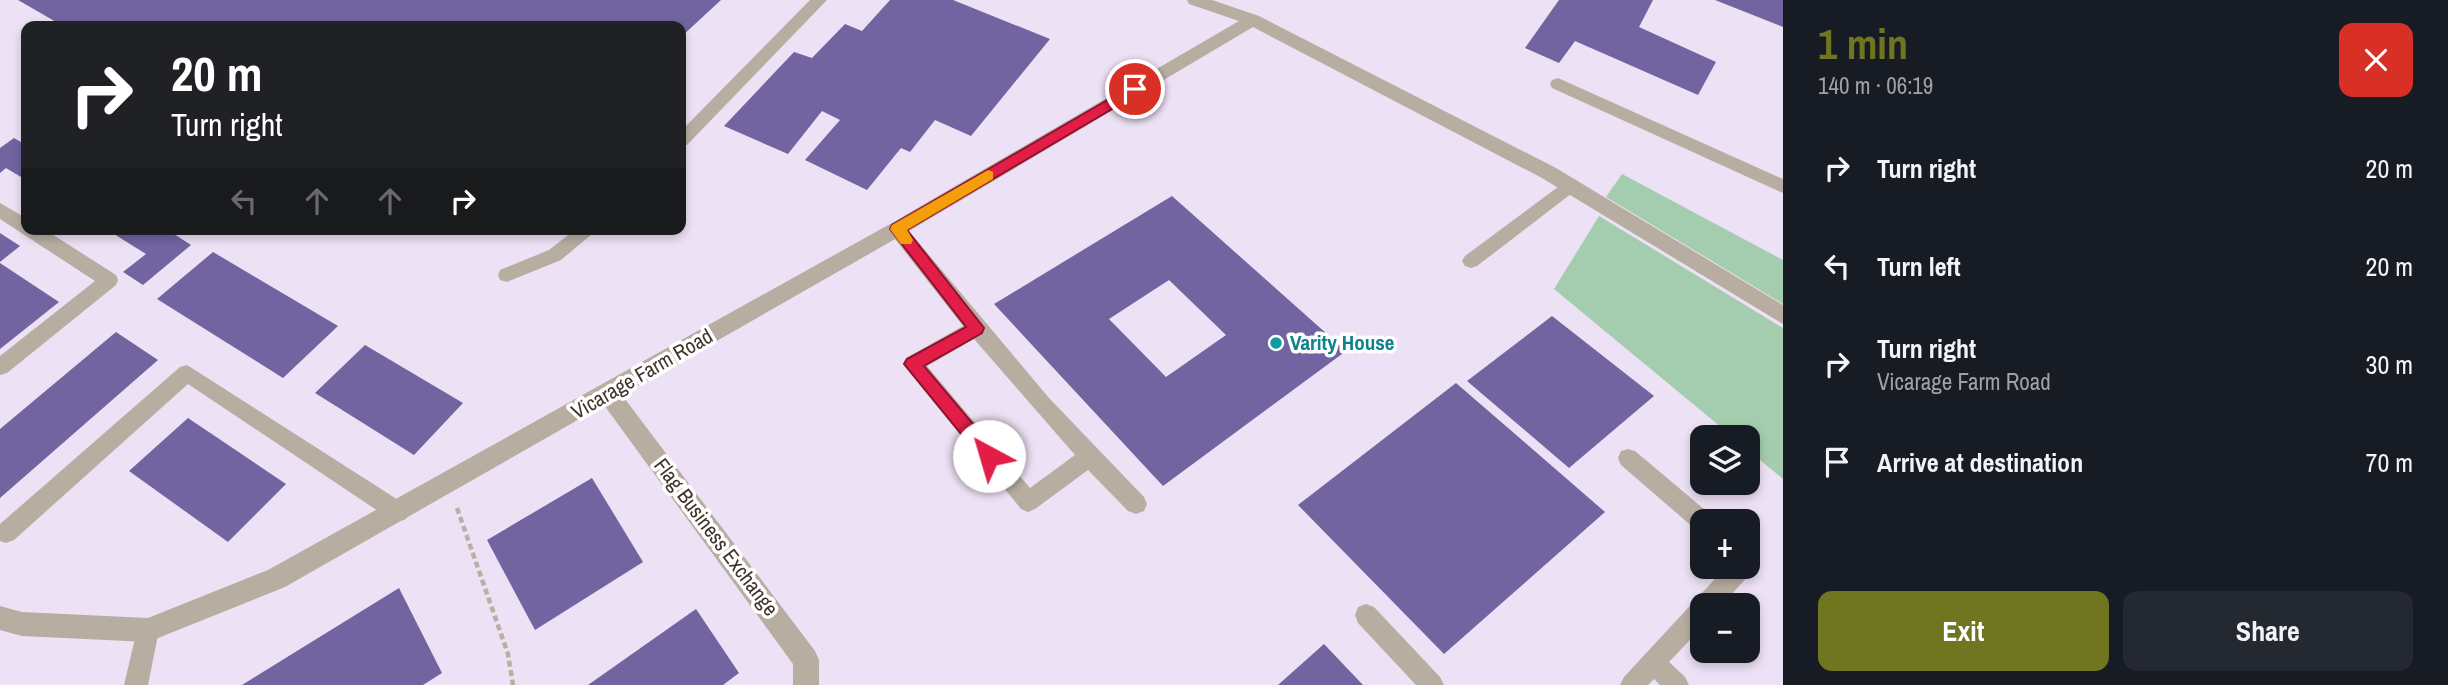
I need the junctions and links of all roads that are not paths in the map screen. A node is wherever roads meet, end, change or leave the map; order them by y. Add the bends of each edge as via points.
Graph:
1 (819, 0) edge
2 (1195, 0) edge
3 (1253, 20) junction
4 (1558, 84) dead end
5 (686, 136) edge
6 (1570, 185) junction
7 (1783, 186) edge
8 (0, 210) edge
9 (21, 224) edge
10 (897, 229) junction
11 (39, 235) edge
12 (581, 235) edge
13 (1471, 261) dead end
14 (507, 275) dead end
15 (1783, 315) edge
16 (976, 328) junction
17 (0, 367) edge
18 (609, 394) junction
19 (1089, 457) junction
20 (1628, 458) dead end
21 (1136, 504) dead end
22 (1690, 511) edge
23 (398, 512) junction
24 (6, 533) dead end
25 (1730, 579) edge
26 (1717, 593) edge
27 (1366, 615) dead end
28 (0, 618) edge
29 (1690, 622) edge
30 (148, 630) junction
31 (1653, 663) junction
32 (136, 685) edge
33 (806, 685) edge
34 (1432, 685) edge
35 (1632, 685) edge
36 (1677, 685) edge

1 - 5 lane
2 - 3 street
3 - 6 street
3 - 10 street, Vicarage Farm Road
4 - 7 lane
6 - 13 lane
6 - 15 street
8 - 9 lane
10 - 16 lane
10 - 18 street, Vicarage Farm Road
11 - 17 lane via 109,279
12 - 14 lane via 555,255
16 - 19 lane
16 - 19 lane via 912,364 1028,502
18 - 23 street, Vicarage Farm Road
18 - 33 street, Flag Business Exchange via 806,660
19 - 21 lane
20 - 22 lane
23 - 24 lane via 187,373
23 - 30 street, Vicarage Farm Road via 276,579
25 - 26 lane
27 - 34 lane
28 - 30 street, Vicarage Farm Road via 22,624
29 - 31 lane
30 - 32 lane
31 - 35 lane
31 - 36 lane

